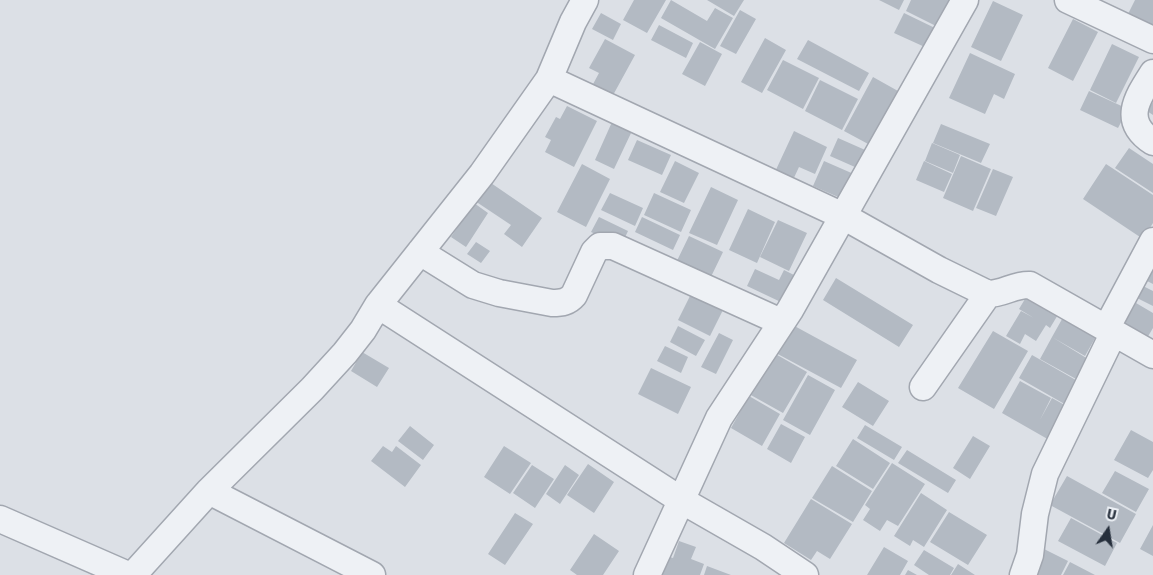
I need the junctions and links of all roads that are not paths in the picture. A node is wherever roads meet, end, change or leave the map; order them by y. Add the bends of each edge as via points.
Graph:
1 (585, 0) edge
2 (965, 0) edge
3 (1068, 0) edge
4 (1153, 40) edge
5 (1153, 73) edge
6 (549, 79) junction
7 (1153, 142) edge
8 (843, 216) junction
9 (1153, 241) edge
10 (420, 252) junction
11 (988, 294) junction
12 (378, 305) junction
13 (782, 322) junction
14 (1110, 331) junction
15 (1153, 356) edge
16 (924, 387) dead end
17 (209, 491) junction
18 (681, 500) junction
19 (0, 519) edge
20 (128, 575) edge
21 (133, 575) edge
22 (372, 575) edge
23 (647, 575) edge
24 (805, 575) edge
25 (1023, 575) edge

1 - 6 street via 572,22
2 - 8 street
3 - 4 street
5 - 7 street via 1134,109 1139,129
6 - 8 street
6 - 10 street via 482,174
8 - 11 street
8 - 13 street
9 - 14 street
10 - 12 street
10 - 13 street via 486,290 563,303 574,295 594,252 600,246 612,246
11 - 14 street via 1030,285
11 - 16 street
12 - 17 street via 363,330 328,372
12 - 18 street
13 - 18 street via 720,418
14 - 15 street
14 - 25 street via 1045,474 1030,555
17 - 21 street
17 - 22 street
18 - 23 street
18 - 24 street
19 - 20 street

